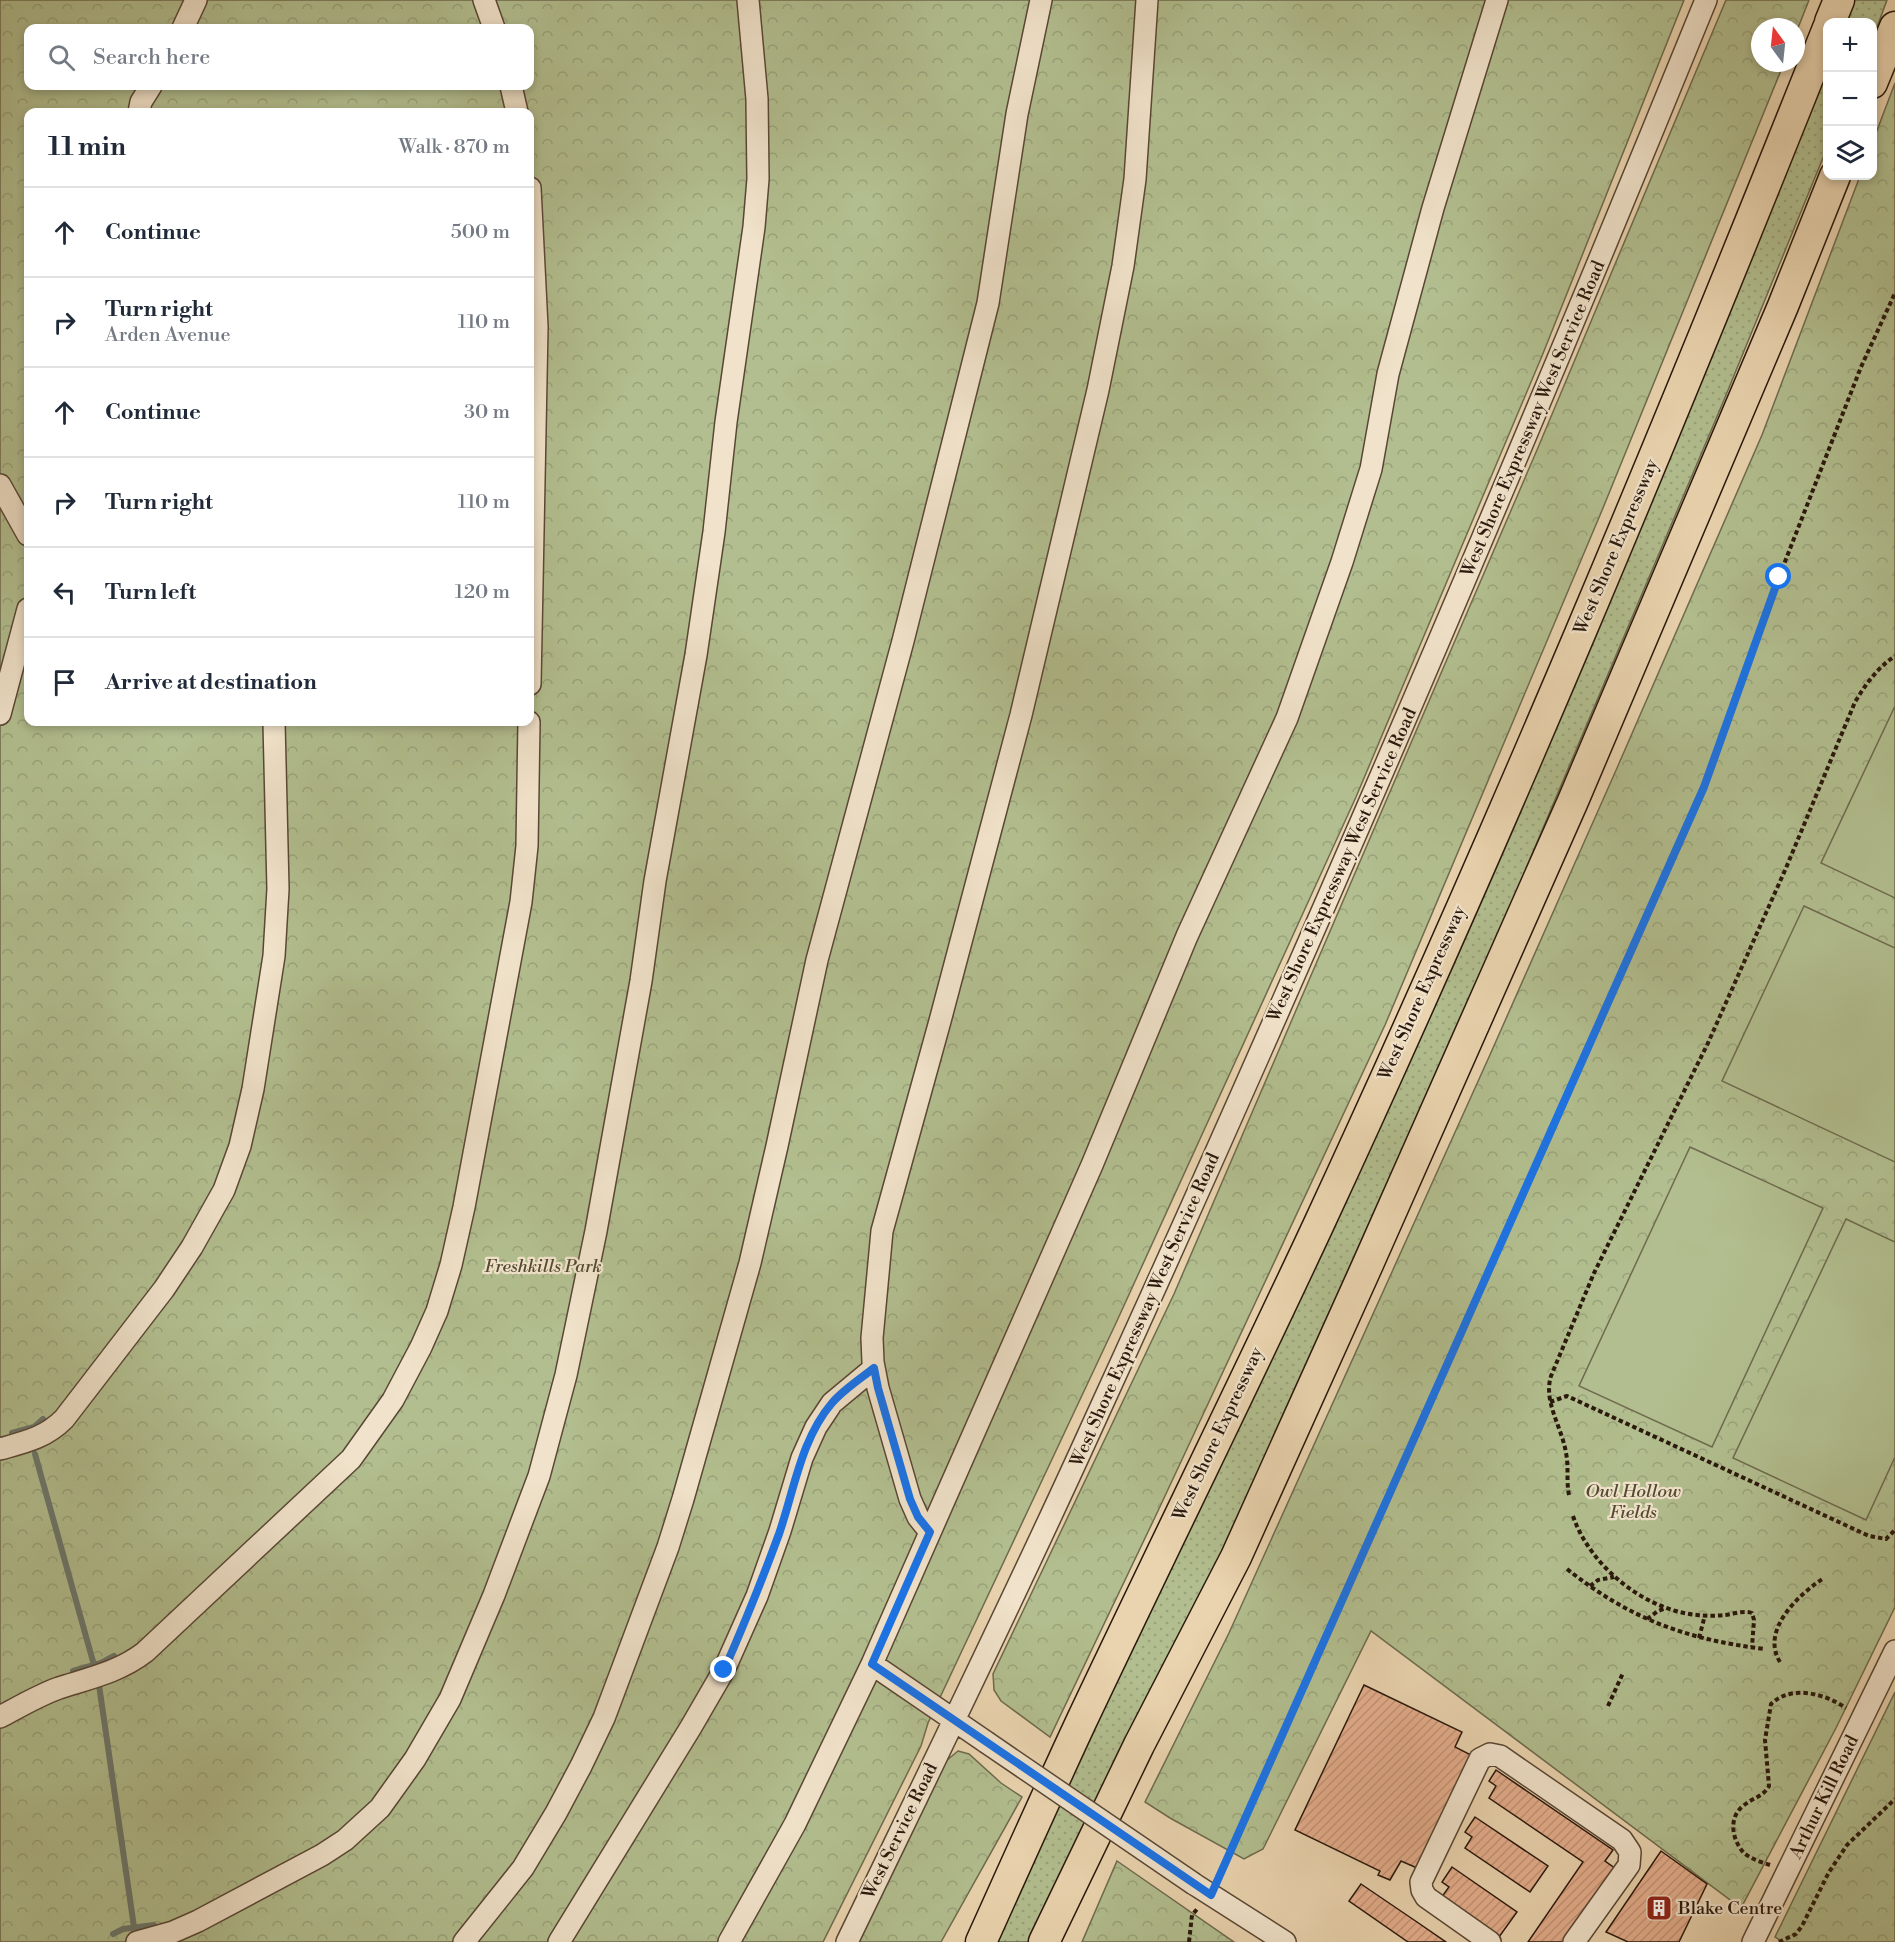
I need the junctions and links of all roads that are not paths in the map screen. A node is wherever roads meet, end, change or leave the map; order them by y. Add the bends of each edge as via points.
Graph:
1 (196, 0) edge
2 (484, 0) edge
3 (748, 0) edge
4 (1041, 0) edge
5 (1147, 0) edge
6 (1497, 0) edge
7 (1706, 0) edge
8 (1839, 0) edge
9 (1832, 18) edge
10 (185, 24) edge
11 (493, 24) edge
12 (1895, 27) edge
13 (1823, 38) edge
14 (1877, 72) edge
15 (148, 90) edge
16 (511, 90) edge
17 (140, 108) edge
18 (516, 108) edge
19 (1833, 180) edge
20 (534, 248) edge
21 (0, 485) edge
22 (534, 486) edge
23 (24, 528) edge
24 (24, 624) edge
25 (0, 714) edge
26 (274, 726) edge
27 (529, 726) edge
28 (874, 1368) junction
29 (0, 1449) edge
30 (930, 1532) junction
31 (1236, 1557) junction
32 (1895, 1651) edge
33 (872, 1664) junction
34 (0, 1718) edge
35 (954, 1720) junction
36 (1078, 1728) junction
37 (137, 1942) edge
38 (465, 1942) edge
39 (559, 1942) edge
40 (729, 1942) edge
41 (847, 1942) edge
42 (965, 1942) edge
43 (981, 1942) edge
44 (1044, 1942) edge
45 (1068, 1942) edge
46 (1285, 1942) edge
47 (1490, 1942) edge
48 (1574, 1942) edge
49 (1753, 1942) edge

1 - 10 street
2 - 11 street
3 - 37 street via 757,99 758,179 714,532 596,1231 540,1476 450,1699 380,1808 345,1840 302,1866 198,1921
4 - 38 street via 1017,114 988,303 817,960 750,1263 683,1499 604,1718 523,1868
5 - 28 street via 1134,179 1123,266 1098,390 1020,716 882,1231 872,1338
6 - 30 street via 1433,208 1388,374 1371,469 1287,718 1187,936 1092,1165
7 - 35 street, West Shore Expressway West Service Road via 1418,693 1189,1213
8 - 9 highway
12 - 14 highway
13 - 36 highway, West Shore Expressway via 1621,538 1420,1000 1317,1228
15 - 17 street
16 - 18 street
19 - 31 highway via 1573,801
20 - 22 street via 537,338
21 - 23 street
24 - 25 street
26 - 29 street via 278,889 274,956 247,1122 233,1167 213,1212 164,1289 64,1419 37,1439
27 - 34 street via 524,882 477,1145 445,1288 421,1347 393,1400 351,1459 145,1652 120,1668 57,1689
28 - 30 street via 910,1499
28 - 39 street via 832,1403 816,1428 802,1458 757,1596 724,1670
30 - 33 street
31 - 44 highway
31 - 45 highway
32 - 49 street, Arthur Kill Road
33 - 35 street
33 - 40 street via 795,1824
35 - 41 street, West Service Road
35 - 46 street, bridge
36 - 42 highway
36 - 43 highway, West Shore Expressway
47 - 48 street via 1426,1897 1421,1882 1480,1759 1490,1754 1500,1756 1622,1840 1630,1852 1629,1864

